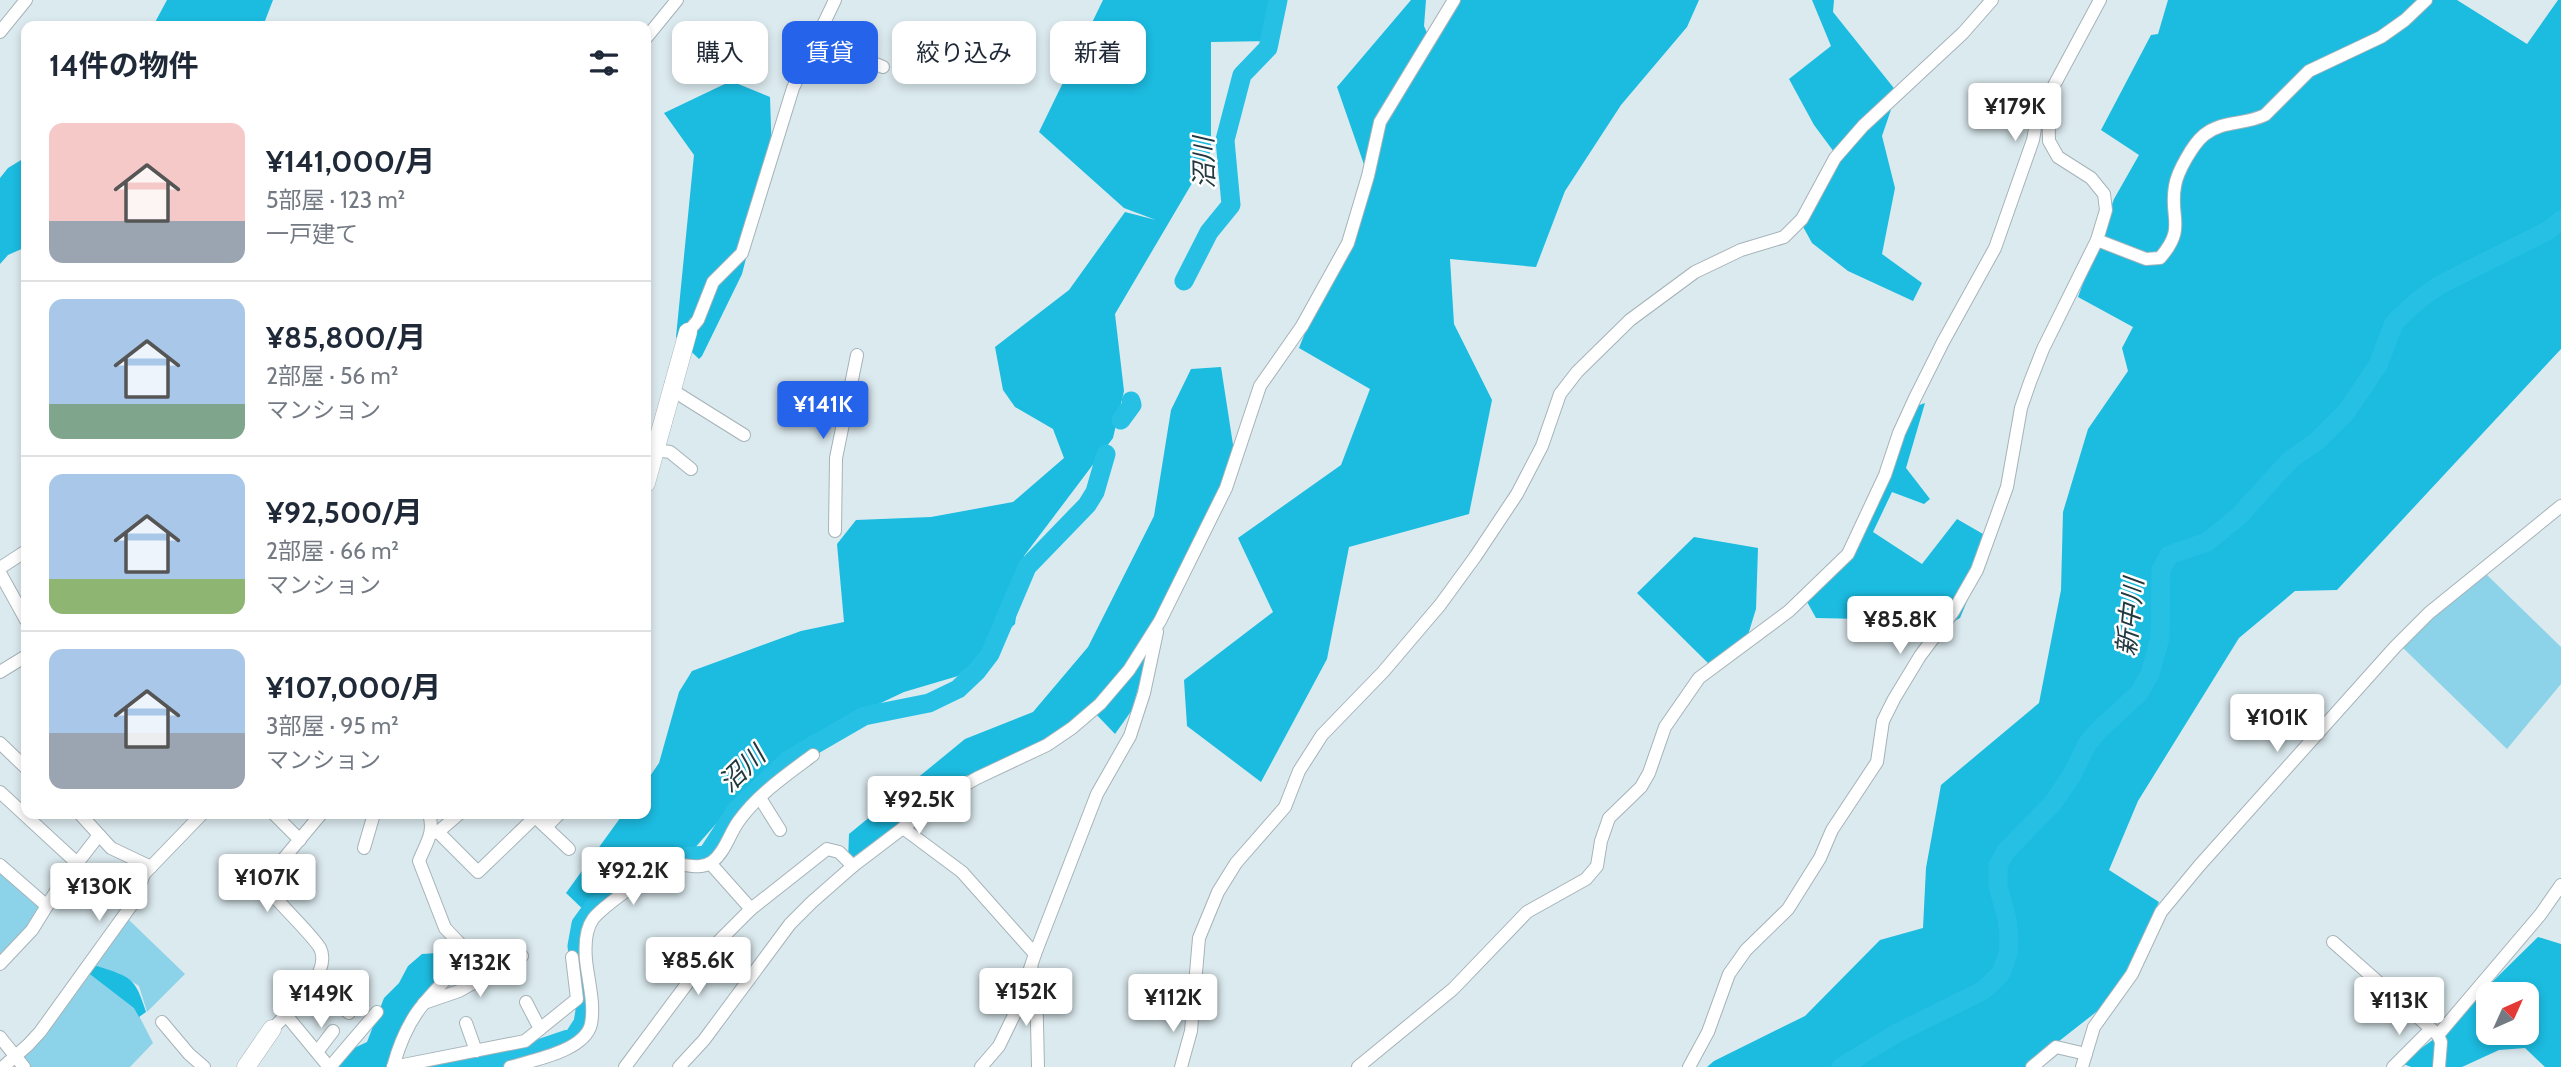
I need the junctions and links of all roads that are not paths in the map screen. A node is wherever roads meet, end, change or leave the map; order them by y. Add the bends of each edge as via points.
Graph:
1 (26, 0) edge
2 (677, 0) edge
3 (835, 0) edge
4 (1454, 0) edge
5 (1992, 0) edge
6 (2100, 0) edge
7 (2426, 0) edge
8 (825, 21) edge
9 (0, 32) edge
10 (651, 32) edge
11 (878, 65) edge
12 (883, 67) dead end
13 (795, 84) edge
14 (2048, 100) junction
15 (2097, 240) junction
16 (688, 332) joint
17 (857, 355) dead end
18 (672, 390) junction
19 (744, 435) dead end
20 (656, 450) junction
21 (651, 466) edge
22 (691, 469) dead end
23 (2561, 506) edge
24 (835, 531) dead end
25 (21, 554) edge
26 (0, 568) edge
27 (0, 573) edge
28 (21, 611) edge
29 (1160, 621) junction
30 (21, 659) edge
31 (0, 673) edge
32 (0, 743) edge
33 (813, 755) dead end
34 (21, 763) edge
35 (0, 792) edge
36 (760, 798) junction
37 (21, 811) edge
38 (29, 819) edge
39 (85, 819) edge
40 (197, 819) edge
41 (279, 819) edge
42 (317, 819) edge
43 (372, 819) edge
44 (431, 819) edge
45 (453, 819) edge
46 (529, 819) edge
47 (537, 819) edge
48 (554, 819) edge
49 (546, 827) junction
50 (903, 828) junction
51 (780, 830) dead end
52 (435, 833) junction
53 (99, 835) junction
54 (300, 840) junction
55 (363, 848) dead end
56 (569, 849) dead end
57 (77, 863) junction
58 (710, 863) junction
59 (0, 865) edge
60 (853, 866) junction
61 (151, 867) junction
62 (2561, 885) edge
63 (47, 905) junction
64 (751, 909) junction
65 (2333, 942) dead end
66 (522, 956) dead end
67 (572, 957) dead end
68 (1033, 960) junction
69 (0, 964) edge
70 (312, 985) junction
71 (526, 1002) dead end
72 (421, 1004) junction
73 (377, 1012) dead end
74 (349, 1013) dead end
75 (286, 1015) junction
76 (162, 1022) dead end
77 (466, 1023) dead end
78 (272, 1029) joint
79 (540, 1029) junction
80 (333, 1031) dead end
81 (2435, 1032) junction
82 (0, 1037) edge
83 (476, 1051) junction
84 (317, 1052) junction
85 (16, 1056) junction
86 (2084, 1060) edge
87 (685, 1065) edge
88 (3, 1067) edge
89 (24, 1067) edge
90 (204, 1067) edge
91 (246, 1067) edge
92 (330, 1067) edge
93 (393, 1067) edge
94 (510, 1067) edge
95 (625, 1067) edge
96 (981, 1067) edge
97 (1038, 1067) edge
98 (1181, 1067) edge
99 (1359, 1067) edge
100 (1689, 1067) edge
101 (2032, 1067) edge
102 (2393, 1067) edge
103 (2439, 1067) edge

1 - 9 street
2 - 10 street
3 - 8 street
4 - 29 street via 1380,122 1348,243 1302,326 1260,386 1226,488
5 - 98 street via 1964,33 1863,126 1835,158 1802,219 1784,237 1741,250 1695,272 1630,320 1560,394 1542,446 1517,494 1475,557 1399,653 1322,735 1299,771 1285,807 1236,863 1218,892 1199,938 1193,1019
6 - 14 street
7 - 15 street via 2381,37 2309,71 2265,115 2215,127 2202,136 2175,186 2176,230 2160,258 2146,259
11 - 12 street
13 - 16 street via 742,253 713,282 698,320
14 - 15 street via 2049,141 2058,157 2091,178 2104,194 2106,210
14 - 99 street via 2037,117 1995,248 1915,398 1848,554 1789,611 1699,678 1665,727 1641,788 1609,818 1597,866 1586,879 1527,912 1453,989
15 - 100 street via 2030,382 2007,487 1977,569 1894,699 1883,721 1877,762 1832,830 1820,858 1788,909 1746,950 1729,974 1708,1032
16 - 18 street
17 - 24 street via 836,458
18 - 19 street
18 - 20 street
20 - 21 street
20 - 22 street via 670,452
23 - 86 street via 2421,622 2199,866 2161,912 2132,974 2094,1027
25 - 26 street
27 - 28 street
29 - 50 street via 1129,670 1072,728 945,796
29 - 68 street via 1130,736 1097,794
30 - 31 street
32 - 34 street
33 - 36 street
35 - 37 street
36 - 51 street
36 - 58 street
38 - 57 street
39 - 53 street
40 - 61 street
41 - 54 street
42 - 54 street
43 - 55 street
44 - 52 street
45 - 52 street
46 - 52 street via 478,872
47 - 49 street
48 - 49 street
49 - 56 street
50 - 60 street
50 - 68 street via 962,872
52 - 72 street via 419,861 444,928 466,956
53 - 57 street
53 - 61 street via 111,848
54 - 70 street via 275,869 268,886 320,948 321,967
57 - 63 street
58 - 64 street
58 - 94 street via 668,864 607,904 591,921 584,947 591,1027 568,1049
59 - 63 street
60 - 64 street via 839,852 827,849
60 - 87 street via 790,924
61 - 85 street via 133,903 40,1032
62 - 81 street via 2540,915
63 - 69 street via 32,930
64 - 95 street via 718,942
65 - 81 street
66 - 72 street via 459,991
67 - 79 street via 577,999
68 - 96 street via 1016,1012 999,1046
68 - 97 street
70 - 74 street
70 - 75 street
71 - 79 street
72 - 93 street via 400,1041
73 - 92 street
75 - 78 street
75 - 84 street
76 - 90 street
77 - 83 street
78 - 91 street
79 - 83 street via 525,1041
80 - 84 street
81 - 102 street
81 - 103 street via 2441,1042
82 - 85 street
83 - 93 street
84 - 92 street
85 - 88 street
85 - 89 street
86 - 101 street via 2056,1047

